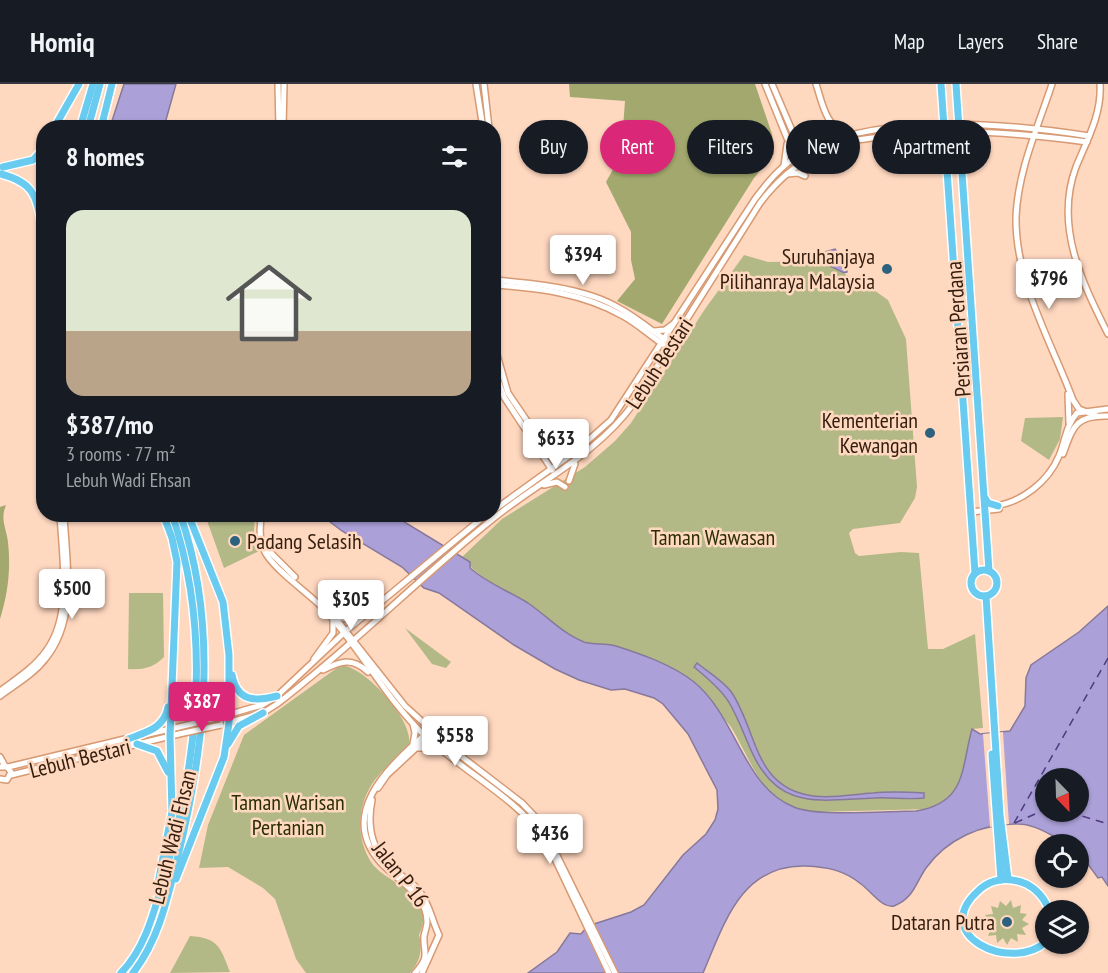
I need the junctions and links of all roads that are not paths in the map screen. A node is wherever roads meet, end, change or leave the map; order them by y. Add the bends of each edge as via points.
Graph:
1 (79, 84) edge
2 (93, 84) edge
3 (100, 84) edge
4 (112, 84) edge
5 (278, 84) edge
6 (284, 84) edge
7 (476, 84) edge
8 (484, 84) edge
9 (765, 84) edge
10 (772, 84) edge
11 (816, 84) edge
12 (941, 84) edge
13 (956, 84) edge
14 (1052, 84) edge
15 (1100, 84) edge
16 (59, 120) edge
17 (82, 120) edge
18 (90, 120) edge
19 (103, 120) edge
20 (279, 120) edge
21 (283, 120) edge
22 (482, 120) edge
23 (488, 120) edge
24 (786, 120) edge
25 (831, 120) edge
26 (944, 120) edge
27 (959, 120) edge
28 (991, 127) edge
29 (1036, 127) junction
30 (991, 130) edge
31 (1034, 135) junction
32 (786, 137) edge
33 (1088, 139) junction
34 (786, 149) edge
35 (36, 157) edge
36 (784, 166) joint
37 (2, 171) edge
38 (785, 174) joint
39 (948, 174) edge
40 (962, 174) edge
41 (806, 176) dead end
42 (36, 199) edge
43 (501, 281) edge
44 (501, 286) edge
45 (676, 321) junction
46 (653, 334) junction
47 (1108, 334) edge
48 (667, 344) junction
49 (654, 357) junction
50 (501, 368) edge
51 (1067, 385) junction
52 (501, 388) edge
53 (1108, 409) edge
54 (1084, 410) junction
55 (1096, 416) junction
56 (1108, 416) edge
57 (1069, 425) junction
58 (547, 451) junction
59 (576, 451) junction
60 (543, 458) junction
61 (578, 460) junction
62 (554, 466) junction
63 (1052, 471) junction
64 (559, 473) junction
65 (538, 477) junction
66 (537, 488) junction
67 (985, 498) junction
68 (501, 505) edge
69 (998, 506) junction
70 (986, 509) junction
71 (971, 510) junction
72 (501, 514) edge
73 (62, 522) edge
74 (63, 522) edge
75 (166, 522) edge
76 (175, 522) edge
77 (182, 522) edge
78 (191, 522) edge
79 (260, 522) edge
80 (478, 522) edge
81 (490, 522) edge
82 (989, 571) junction
83 (975, 573) junction
84 (984, 596) junction
85 (370, 613) junction
86 (333, 617) junction
87 (381, 617) junction
88 (346, 632) junction
89 (352, 641) junction
90 (363, 651) junction
91 (229, 655) junction
92 (174, 656) junction
93 (312, 665) junction
94 (316, 673) junction
95 (377, 682) junction
96 (0, 691) edge
97 (0, 696) edge
98 (277, 696) junction
99 (263, 713) junction
100 (229, 714) junction
101 (229, 723) junction
102 (413, 723) junction
103 (431, 731) junction
104 (170, 733) junction
105 (426, 736) junction
106 (128, 739) junction
107 (137, 744) junction
108 (414, 747) junction
109 (226, 748) junction
110 (439, 748) junction
111 (0, 756) edge
112 (4, 767) edge
113 (11, 775) junction
114 (0, 779) edge
115 (173, 792) junction
116 (1005, 879) junction
117 (576, 898) junction
118 (1042, 900) edge
119 (153, 915) junction
120 (163, 918) junction
121 (427, 931) junction
122 (437, 931) junction
123 (426, 942) junction
124 (435, 943) junction
125 (1035, 953) edge
126 (977, 954) dead end
127 (1028, 960) dead end
128 (121, 973) edge
129 (133, 973) edge
130 (415, 973) edge
131 (422, 973) edge
132 (609, 973) edge
133 (615, 973) edge

1 - 16 main road
2 - 17 main road
3 - 18 main road
4 - 19 main road
5 - 20 main road
6 - 21 main road
7 - 22 main road
8 - 23 main road
9 - 32 main road
10 - 24 main road
11 - 25 main road
12 - 26 main road, Persiaran Perdana
13 - 27 main road, Persiaran Perdana
14 - 29 main road
15 - 33 main road via 1099,107
28 - 29 main road, Lebuh Bestari
29 - 31 main road
29 - 33 main road, Lebuh Bestari
30 - 31 main road, Lebuh Bestari
31 - 33 main road, Lebuh Bestari
31 - 51 main road via 1019,195 1017,240 1036,311
33 - 47 main road via 1069,196 1071,248
34 - 36 main road
35 - 37 main road
36 - 45 main road, Lebuh Bestari via 749,208
37 - 42 main road via 30,186
38 - 41 main road
38 - 48 main road, Lebuh Bestari via 760,203
39 - 71 main road, Persiaran Perdana
40 - 67 main road, Persiaran Perdana
43 - 46 main road via 596,297
44 - 46 main road via 578,297
45 - 46 main road
45 - 48 main road, Lebuh Bestari
46 - 48 main road
46 - 49 main road
48 - 49 main road, Lebuh Bestari
48 - 61 main road, Lebuh Bestari via 619,424
49 - 59 main road, Lebuh Bestari via 611,420
50 - 58 main road via 508,393
51 - 54 main road via 1075,405
51 - 57 main road
52 - 60 main road
53 - 54 main road
54 - 55 main road
54 - 57 main road
55 - 56 main road
55 - 63 main road via 1079,421 1073,428
57 - 63 main road
58 - 59 main road via 559,455
58 - 62 main road
59 - 62 main road, Lebuh Bestari
60 - 62 main road
60 - 65 main road via 545,466
61 - 64 main road, Lebuh Bestari
61 - 66 main road via 567,484 557,482
62 - 64 main road
62 - 65 main road, Lebuh Bestari
63 - 69 main road via 1027,493
63 - 70 main road via 1029,496 1011,505
64 - 66 main road, Lebuh Bestari
65 - 68 main road, Lebuh Bestari
66 - 72 main road, Lebuh Bestari
67 - 69 main road
67 - 70 main road, Persiaran Perdana
69 - 70 main road
70 - 71 main road
70 - 82 main road, Persiaran Perdana
71 - 83 main road, Persiaran Perdana
73 - 96 main road via 63,599 57,633 34,664
74 - 97 main road via 68,604 63,630 38,668
75 - 92 main road via 177,562
76 - 119 main road, Lebuh Wadi Ehsan via 191,591 195,705 185,796
77 - 120 main road, Lebuh Wadi Ehsan via 200,591 203,705 193,797
78 - 91 main road via 223,602
79 - 86 main road via 262,544 280,568
80 - 85 main road, Lebuh Bestari
81 - 87 main road, Lebuh Bestari
82 - 83 main road
82 - 84 main road via 997,585
83 - 84 main road via 970,580 971,589
84 - 116 main road
85 - 86 main road via 352,620
85 - 88 main road, Lebuh Bestari
86 - 88 main road
86 - 93 main road via 333,633
87 - 89 main road, Lebuh Bestari
87 - 90 main road via 364,635
88 - 89 main road
88 - 93 main road, Lebuh Bestari
89 - 90 main road
89 - 94 main road, Lebuh Bestari
89 - 95 main road
90 - 103 main road via 380,677
91 - 98 main road via 239,693 256,701
91 - 100 main road
92 - 104 main road
92 - 106 main road via 163,721 158,728
93 - 98 main road, Lebuh Bestari
94 - 95 main road via 348,661
94 - 99 main road, Lebuh Bestari
95 - 102 main road
98 - 100 main road, Lebuh Bestari via 262,705
99 - 101 main road, Lebuh Bestari
99 - 109 main road via 239,726
100 - 101 main road
100 - 104 main road, Lebuh Bestari, bridge
101 - 104 main road, Lebuh Bestari, bridge
101 - 109 main road
102 - 105 main road
102 - 108 main road
103 - 105 main road, Jalan P 16
103 - 117 main road via 522,803 541,823
104 - 106 main road, Lebuh Bestari
104 - 107 main road, Lebuh Bestari
104 - 115 main road
105 - 108 main road, Jalan P 16
105 - 110 main road
106 - 112 main road, Lebuh Bestari
107 - 113 main road, Lebuh Bestari
107 - 115 main road via 161,755
108 - 110 main road
108 - 121 main road, Jalan P 16 via 378,780 369,798 365,829 375,855 423,904
108 - 122 main road, Jalan P 16 via 377,789 370,810 370,831 387,863 423,897
109 - 120 main road
110 - 117 main road via 518,808 537,828
111 - 112 main road
112 - 113 main road
113 - 114 main road, Lebuh Bestari
115 - 119 main road
116 - 118 main road via 1022,882
116 - 126 main road via 976,893 966,910 964,931
117 - 132 main road
117 - 133 main road
119 - 128 main road, Lebuh Wadi Ehsan via 134,957
120 - 129 main road, Lebuh Wadi Ehsan
121 - 122 main road, Jalan P 16
121 - 123 main road, Jalan P 16
122 - 124 main road, Jalan P 16
123 - 124 main road, Jalan P 16
123 - 130 main road, Jalan P 16 via 423,964
124 - 131 main road, Jalan P 16
125 - 127 main road

